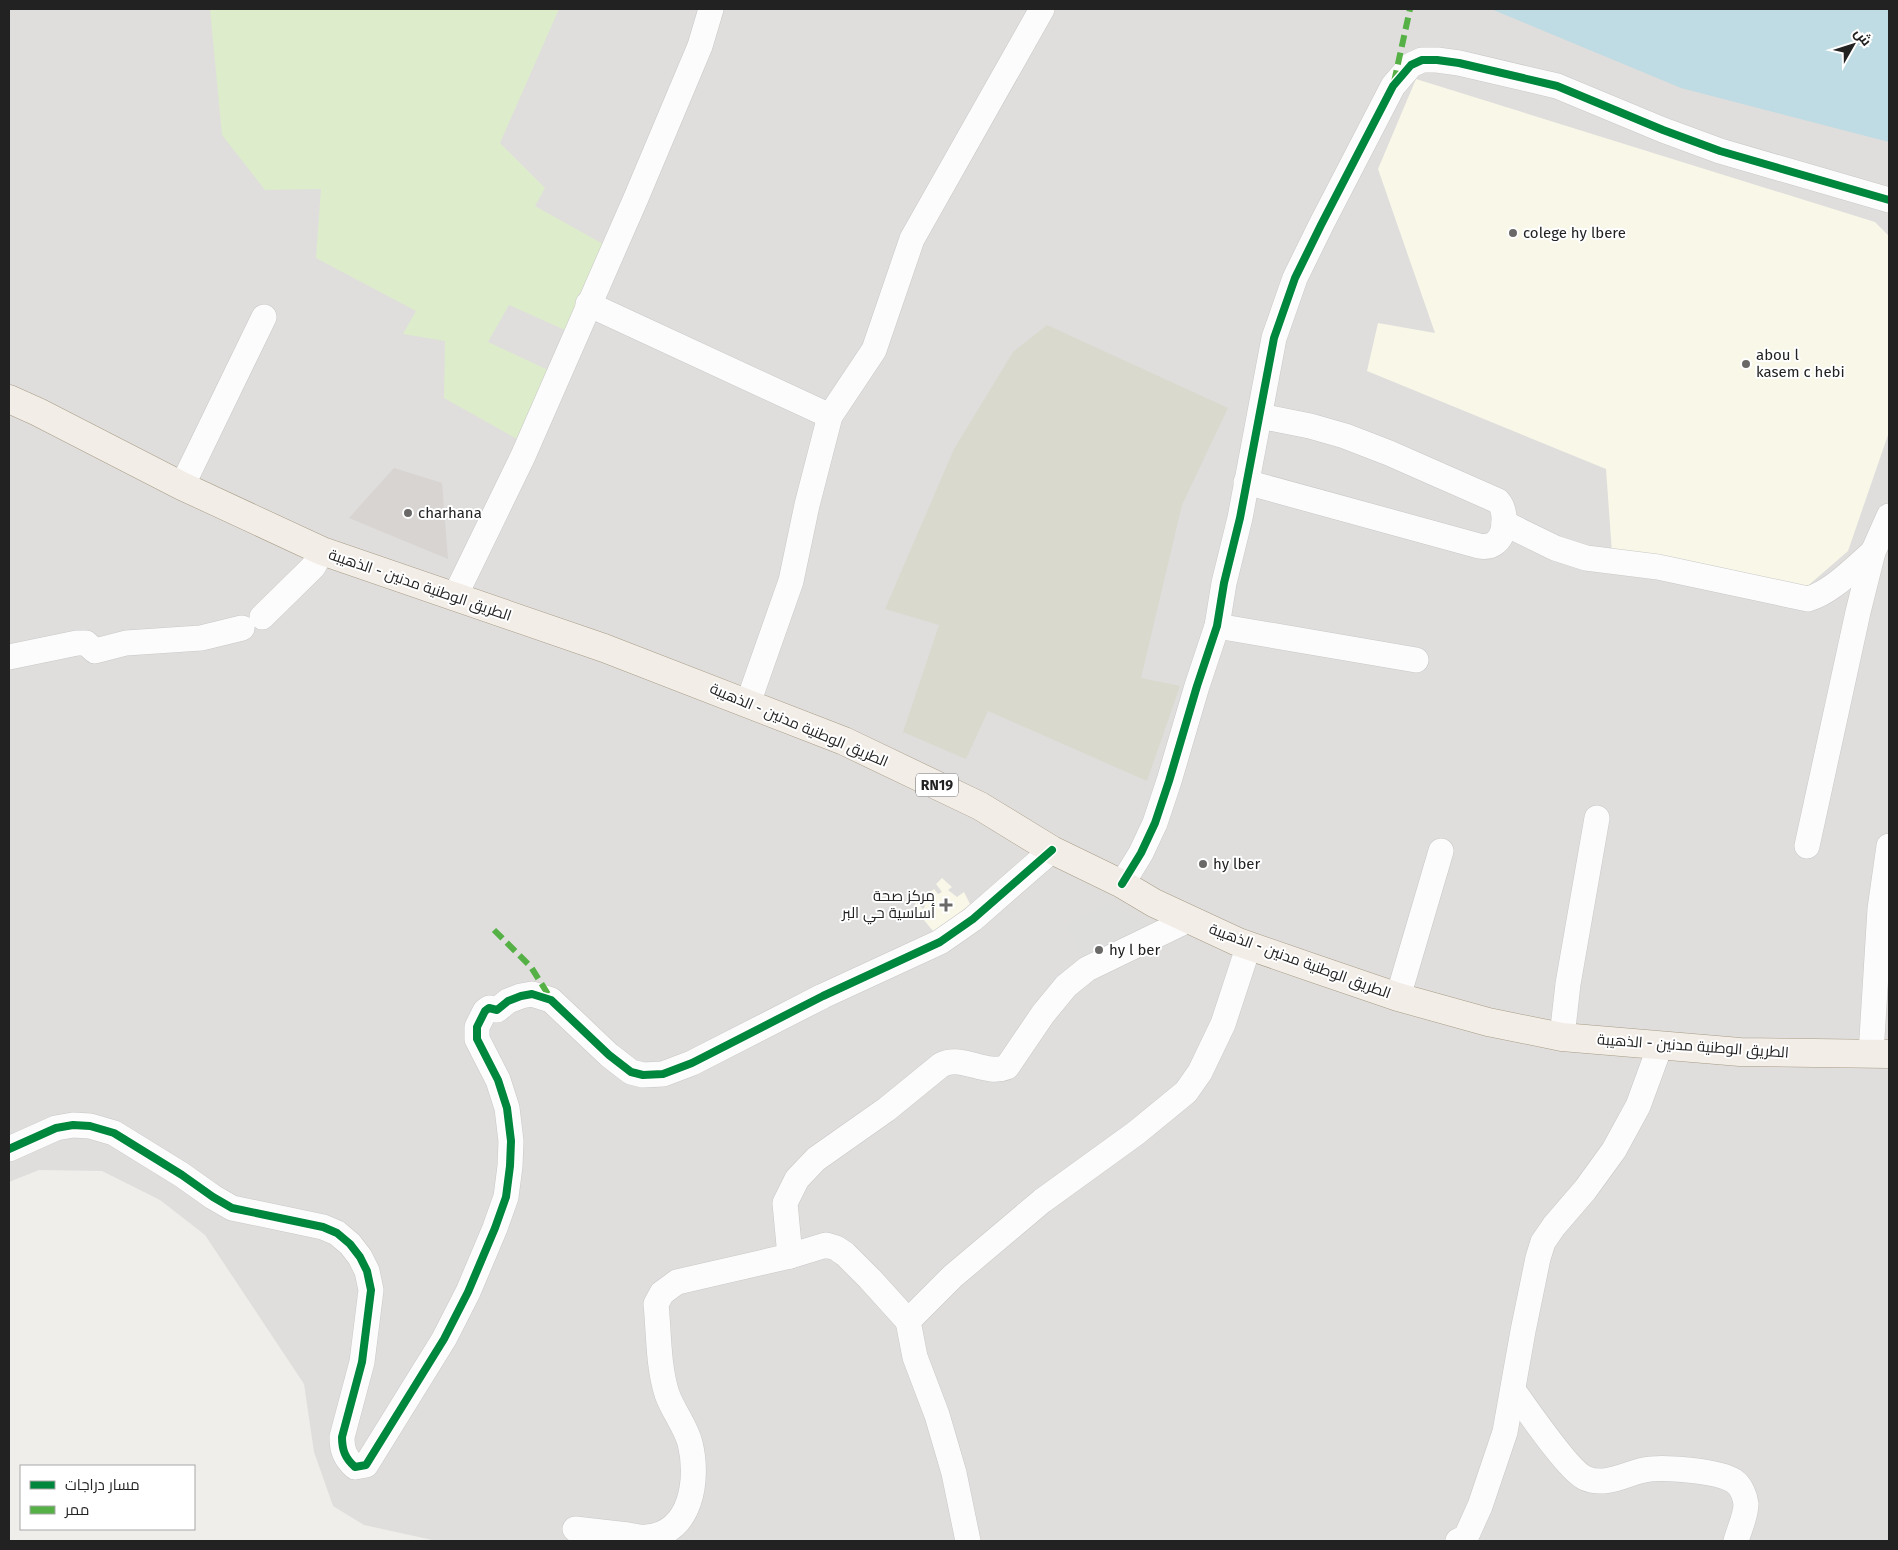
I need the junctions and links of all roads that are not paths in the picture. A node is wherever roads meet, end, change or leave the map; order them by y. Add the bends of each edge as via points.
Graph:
1 (711, 9) edge
2 (1042, 9) edge
3 (1889, 200) edge
4 (588, 304) junction
5 (264, 317) dead end
6 (9, 399) edge
7 (830, 416) junction
8 (1260, 416) junction
9 (1246, 482) junction
10 (182, 486) junction
11 (1889, 516) edge
12 (1504, 523) junction
13 (322, 551) junction
14 (1873, 552) junction
15 (455, 596) junction
16 (1217, 626) junction
17 (9, 657) edge
18 (1416, 660) dead end
19 (748, 703) junction
20 (1597, 818) dead end
21 (1807, 846) dead end
22 (1889, 846) edge
23 (1052, 850) junction
24 (1441, 851) dead end
25 (1122, 884) junction
26 (1188, 920) junction
27 (1249, 945) junction
28 (1398, 997) junction
29 (1562, 1037) junction
30 (1660, 1046) junction
31 (1880, 1054) edge
32 (9, 1149) edge
33 (790, 1256) junction
34 (908, 1321) junction
35 (1513, 1390) junction
36 (576, 1529) dead end
37 (1463, 1540) edge
38 (968, 1541) edge
39 (1736, 1541) edge

1 - 4 street via 700,46
2 - 7 street via 916,232 874,350
3 - 8 street via 1720,150 1557,86 1459,63 1422,60 1411,65 1394,86 1295,278 1274,338
4 - 7 street
4 - 15 street via 523,456
5 - 10 street
6 - 10 main road, الطريق الوطنية مدنين - الذهيبة / RN19
7 - 19 street via 791,581
8 - 9 street
8 - 12 street via 1310,426 1389,452 1498,502 1504,512
9 - 12 street via 1479,546 1490,546 1498,541
9 - 16 street
10 - 13 main road, الطريق الوطنية مدنين - الذهيبة / RN19
11 - 14 street
12 - 14 street via 1556,548 1586,558 1658,567 1808,599 1838,581
13 - 15 main road, الطريق الوطنية مدنين - الذهيبة / RN19
13 - 17 street via 313,567 252,623 201,638 126,643 95,651 86,643 77,643
14 - 21 street
15 - 19 main road, الطريق الوطنية مدنين - الذهيبة / RN19
16 - 18 street
16 - 25 street via 1154,823
19 - 23 main road, الطريق الوطنية مدنين - الذهيبة / RN19 via 844,740 971,802
20 - 29 street
22 - 31 street via 1880,909
23 - 25 main road, الطريق الوطنية مدنين - الذهيبة / RN19
23 - 32 street via 973,919 940,942 692,1063 663,1074 631,1072 608,1055 551,1000 532,994 508,1001 497,1010 489,1008 485,1011 477,1027 477,1039 498,1080 507,1108 511,1141 506,1197 468,1292 444,1339 366,1465 356,1467 347,1460 342,1448 362,1362 371,1290 367,1271 350,1244 323,1227 232,1208 114,1133 90,1126 73,1124 56,1128
24 - 28 street
25 - 26 main road, الطريق الوطنية مدنين - الذهيبة / RN19
26 - 27 main road, الطريق الوطنية مدنين - الذهيبة / RN19
26 - 33 street via 1087,969 1066,986 1042,1014 1007,1067 994,1069 948,1061 816,1160 797,1179 785,1203
27 - 28 main road, الطريق الوطنية مدنين - الذهيبة / RN19
27 - 34 street via 1223,1024 1200,1072 1186,1092 1136,1133 1042,1201 953,1276
28 - 29 main road, الطريق الوطنية مدنين - الذهيبة / RN19 via 1488,1022
29 - 30 main road, الطريق الوطنية مدنين - الذهيبة / RN19
30 - 31 main road, الطريق الوطنية مدنين - الذهيبة / RN19 via 1740,1052
30 - 35 street via 1638,1106 1614,1150 1543,1242
33 - 34 street via 826,1245 836,1248 860,1268
33 - 36 street via 677,1282 662,1294 656,1304 663,1378 689,1441 693,1461 693,1483 686,1508 674,1526 647,1537
34 - 38 street via 915,1357 954,1473
35 - 37 street via 1505,1432 1480,1506
35 - 39 street via 1571,1467 1584,1477 1597,1482 1645,1470 1697,1470 1735,1482 1746,1505

